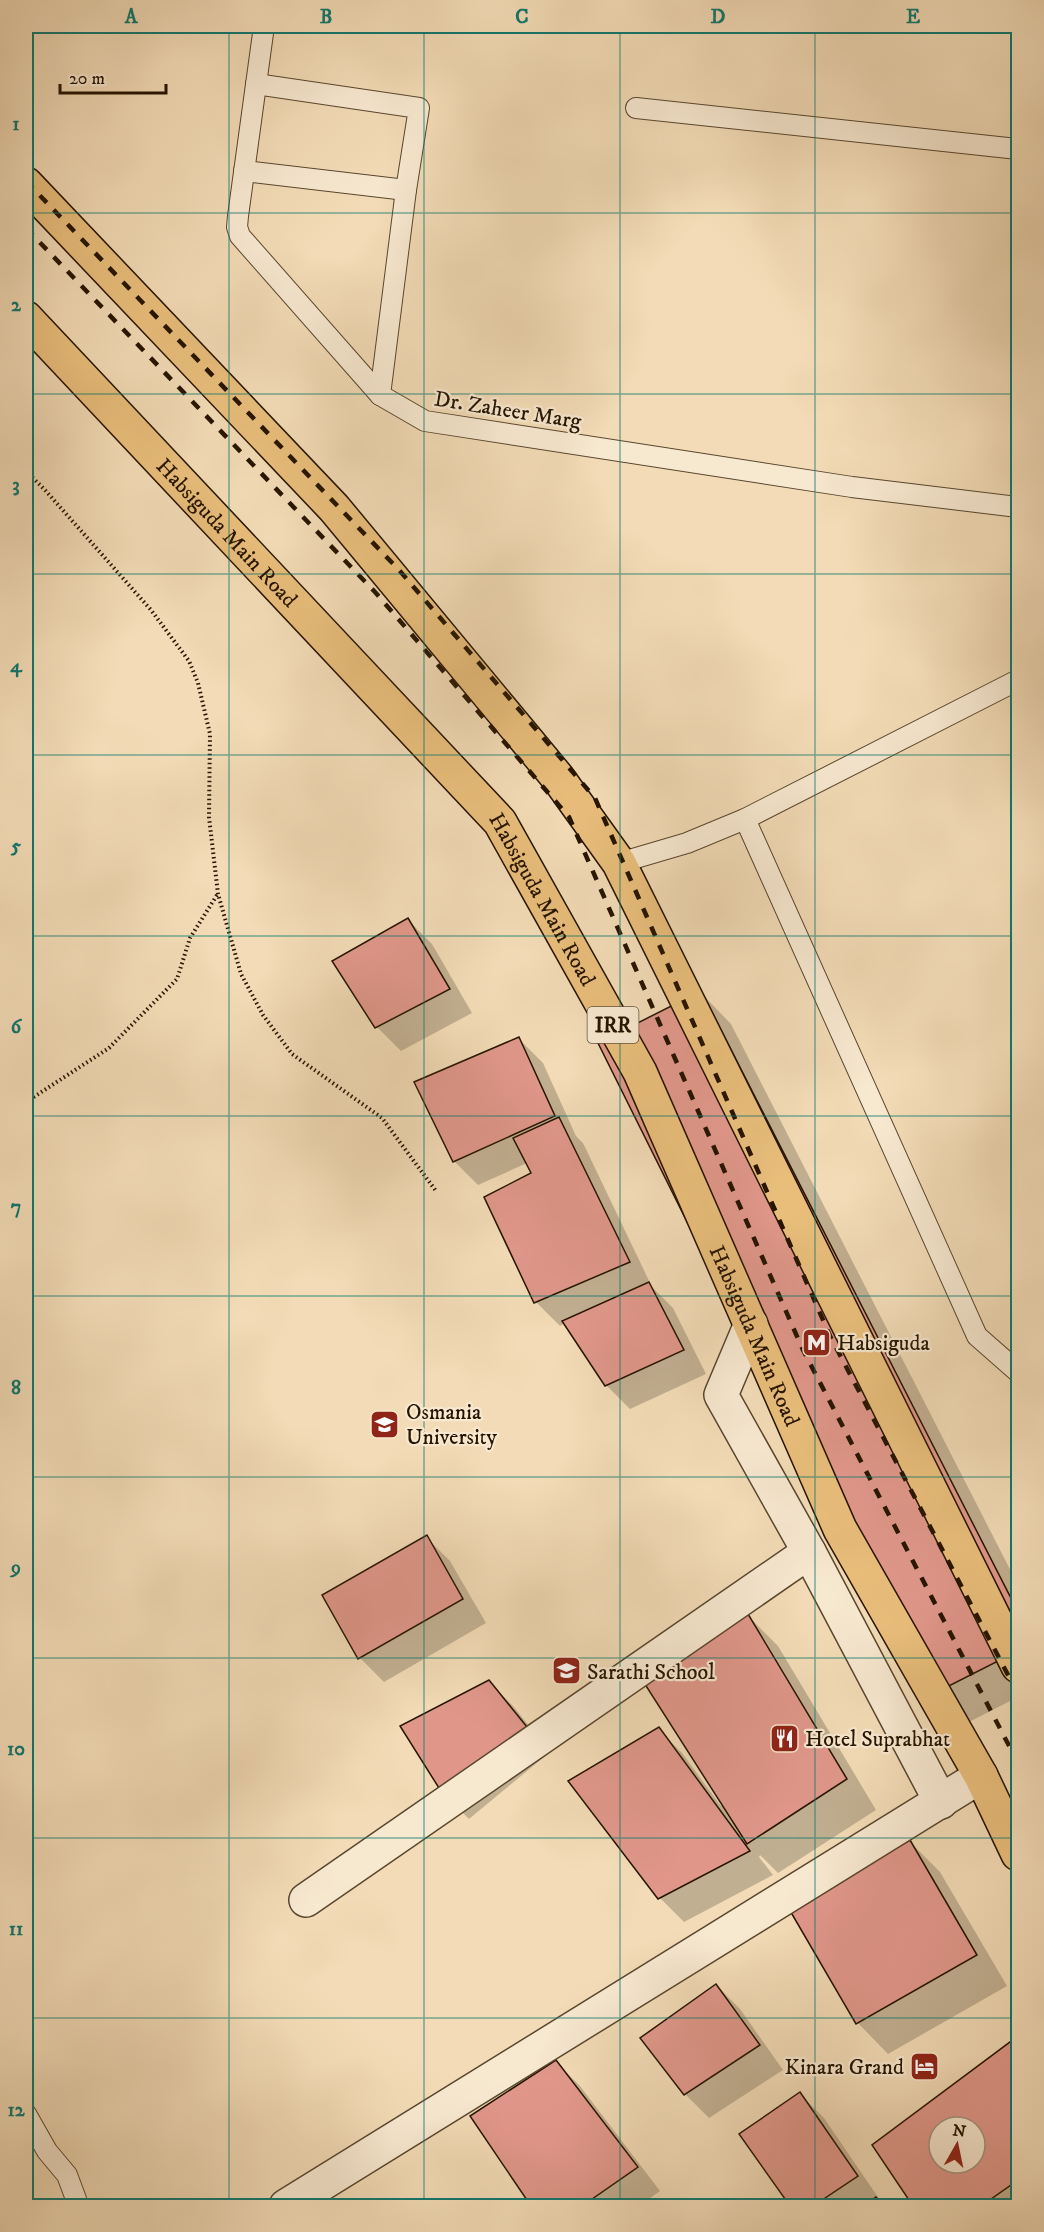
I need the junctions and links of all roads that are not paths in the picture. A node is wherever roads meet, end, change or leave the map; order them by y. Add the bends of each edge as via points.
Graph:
1 (264, 26) edge
2 (256, 84) junction
3 (636, 108) dead end
4 (1018, 149) edge
5 (244, 171) junction
6 (26, 184) edge
7 (406, 190) junction
8 (26, 318) edge
9 (380, 395) junction
10 (1018, 507) edge
11 (1018, 680) edge
12 (745, 819) junction
13 (619, 863) junction
14 (750, 1324) junction
15 (1018, 1372) edge
16 (809, 1551) junction
17 (1018, 1666) edge
18 (981, 1776) junction
19 (941, 1802) junction
20 (1018, 1854) edge
21 (306, 1900) dead end
22 (26, 2114) edge
23 (72, 2206) edge
24 (286, 2206) edge

1 - 2 lane, Dr. Zaheer Marg
2 - 5 lane, Dr. Zaheer Marg
2 - 7 lane via 419,108
3 - 4 lane
5 - 7 lane
5 - 9 lane, Dr. Zaheer Marg via 237,227 240,236
6 - 13 main road via 334,508 558,778
7 - 9 lane
8 - 14 main road, Habsiguda Main Road / IRR via 500,822 640,1072
9 - 10 lane, Dr. Zaheer Marg via 425,422 841,485
11 - 12 lane
12 - 13 lane via 687,843
12 - 15 lane via 977,1336
13 - 17 main road
14 - 16 street via 721,1395
14 - 18 main road, Habsiguda Main Road / IRR via 840,1529
16 - 19 street
16 - 21 street
18 - 19 street
18 - 20 main road, Habsiguda Main Road / IRR
19 - 24 street
22 - 23 lane via 47,2151 67,2175 76,2199

